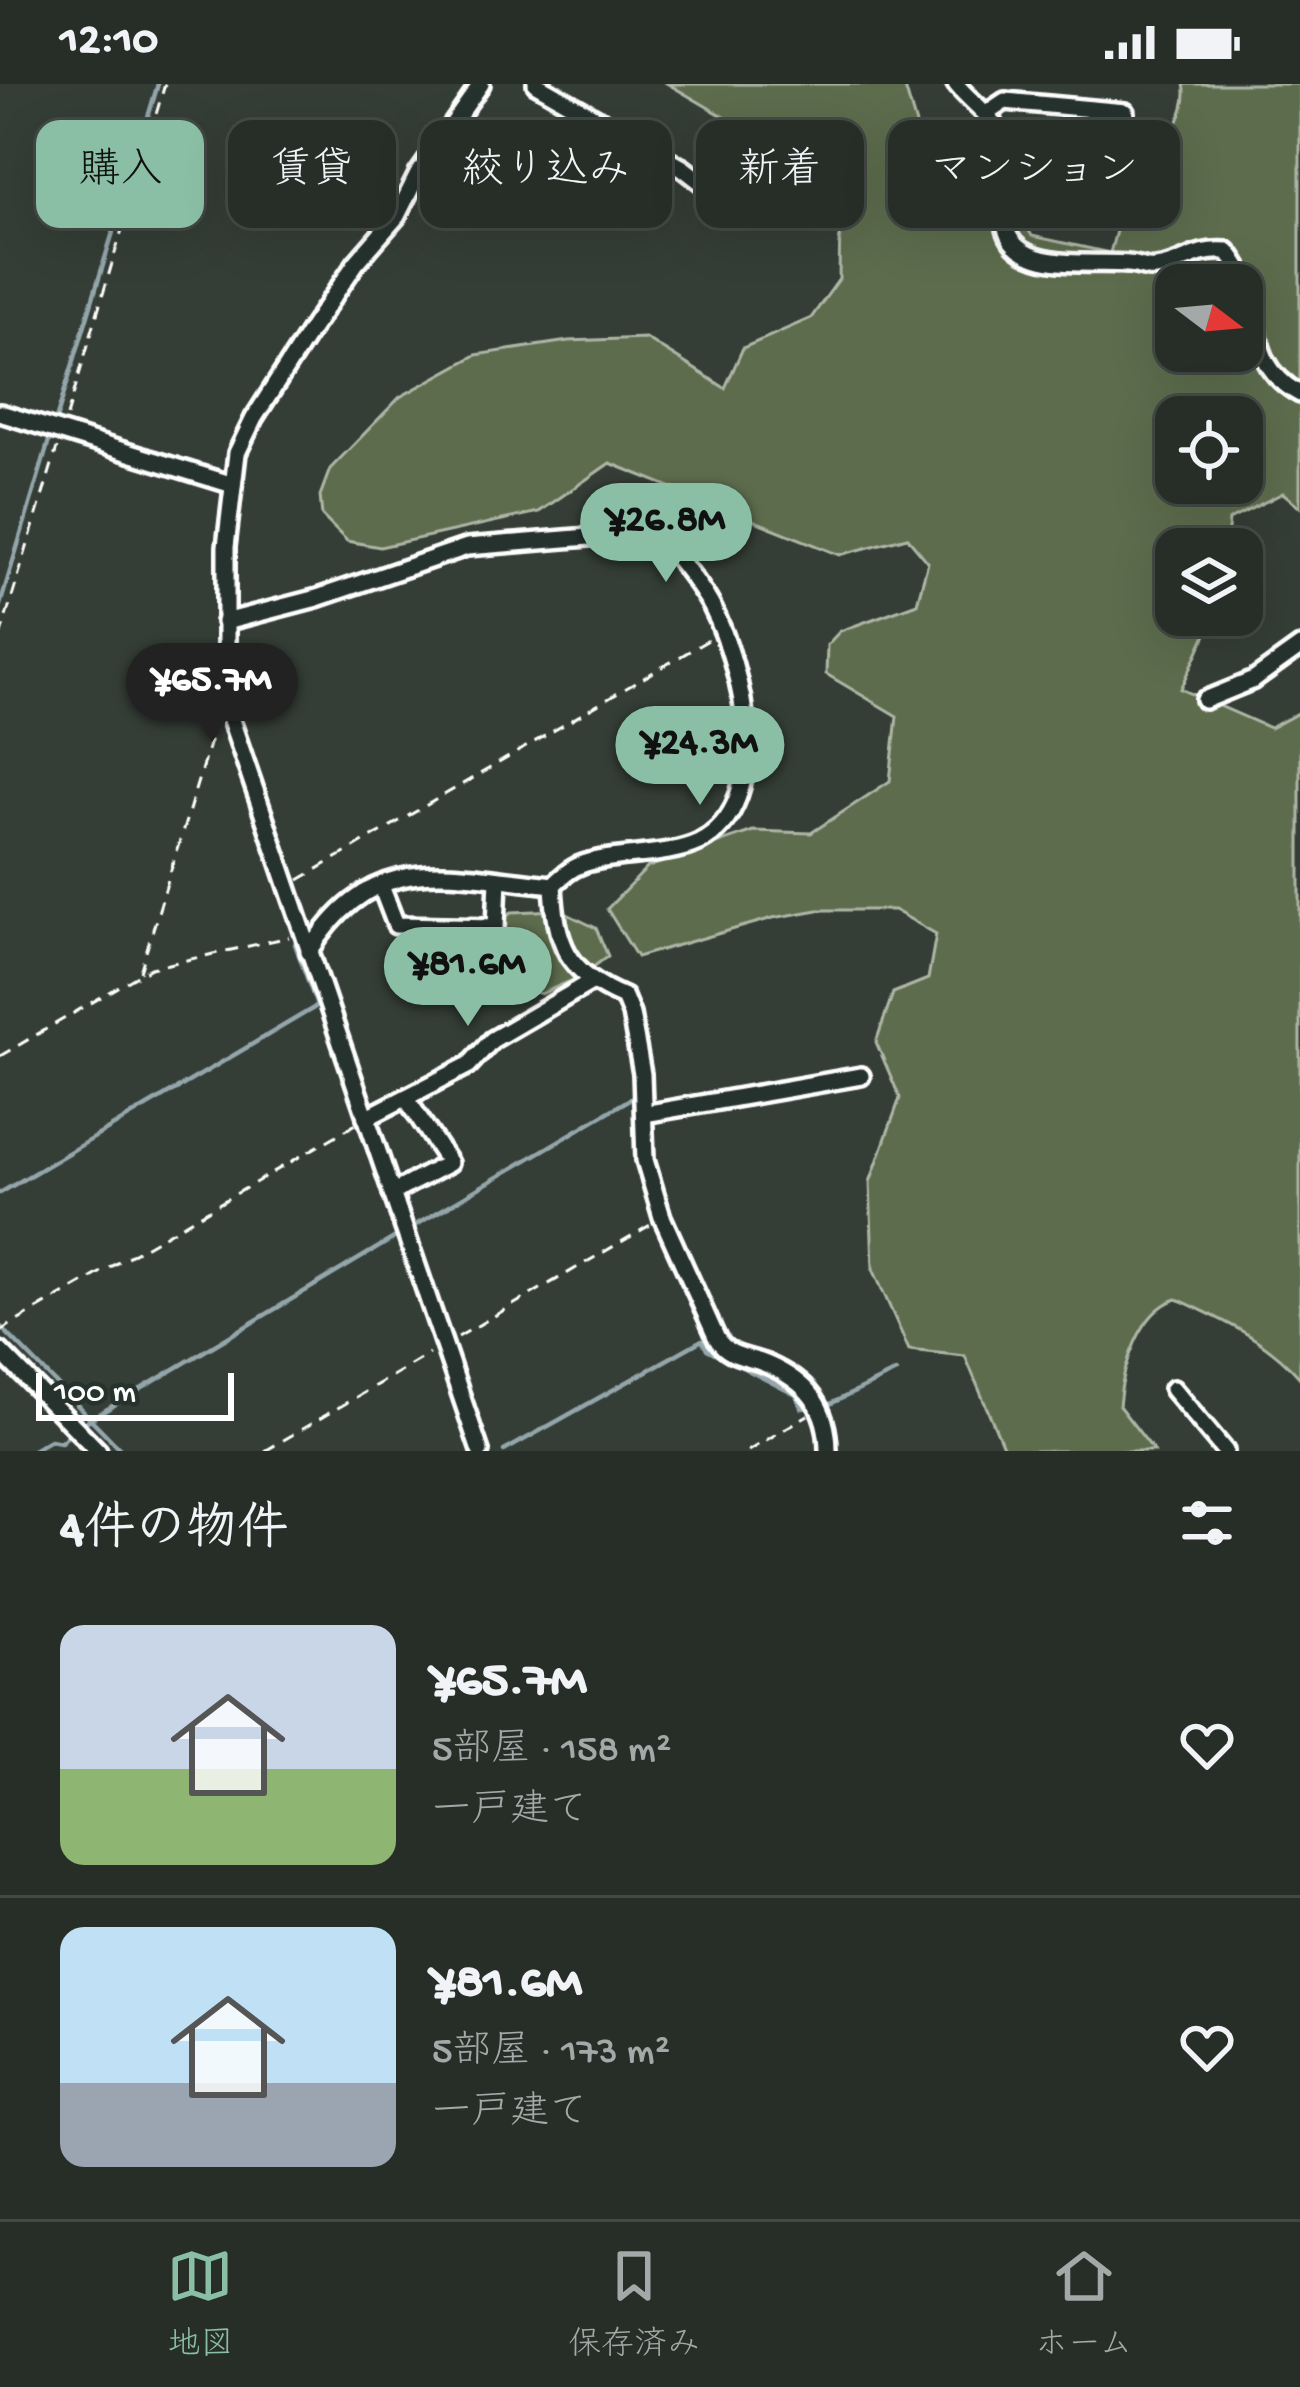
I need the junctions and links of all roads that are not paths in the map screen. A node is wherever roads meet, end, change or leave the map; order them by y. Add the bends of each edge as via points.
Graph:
1 (481, 84) edge
2 (536, 84) edge
3 (956, 84) edge
4 (1005, 92) edge
5 (1125, 112) dead end
6 (987, 113) junction
7 (696, 178) edge
8 (1300, 394) edge
9 (0, 413) edge
10 (230, 484) junction
11 (225, 622) junction
12 (1300, 647) edge
13 (1205, 700) dead end
14 (498, 879) junction
15 (553, 885) junction
16 (381, 886) junction
17 (309, 952) junction
18 (593, 981) junction
19 (861, 1076) dead end
20 (406, 1098) junction
21 (644, 1114) junction
22 (366, 1118) junction
23 (392, 1193) junction
24 (0, 1351) edge
25 (1173, 1389) dead end
26 (98, 1451) edge
27 (480, 1451) edge
28 (828, 1451) edge
29 (1225, 1451) edge

1 - 10 street via 254,418
2 - 7 street
3 - 6 street
4 - 5 street
4 - 6 street
6 - 8 street via 1004,154 1003,220 1012,244 1036,258 1155,269 1208,249 1227,251 1252,295 1269,371
9 - 10 street
10 - 11 street
11 - 15 street via 467,547 613,536 670,547 723,631 748,741 734,806 695,844 577,866
11 - 17 street via 228,709
12 - 13 street via 1254,680
14 - 15 street
14 - 16 street via 441,871
14 - 16 street via 496,927 396,925
15 - 18 street via 558,940
16 - 17 street via 347,902
17 - 22 street
18 - 20 street
18 - 21 street via 623,997 631,1015
19 - 21 street
20 - 22 street
20 - 23 street via 448,1163
21 - 28 street via 645,1160 662,1217 726,1352 813,1391
22 - 23 street
23 - 27 street
24 - 26 street
25 - 29 street

